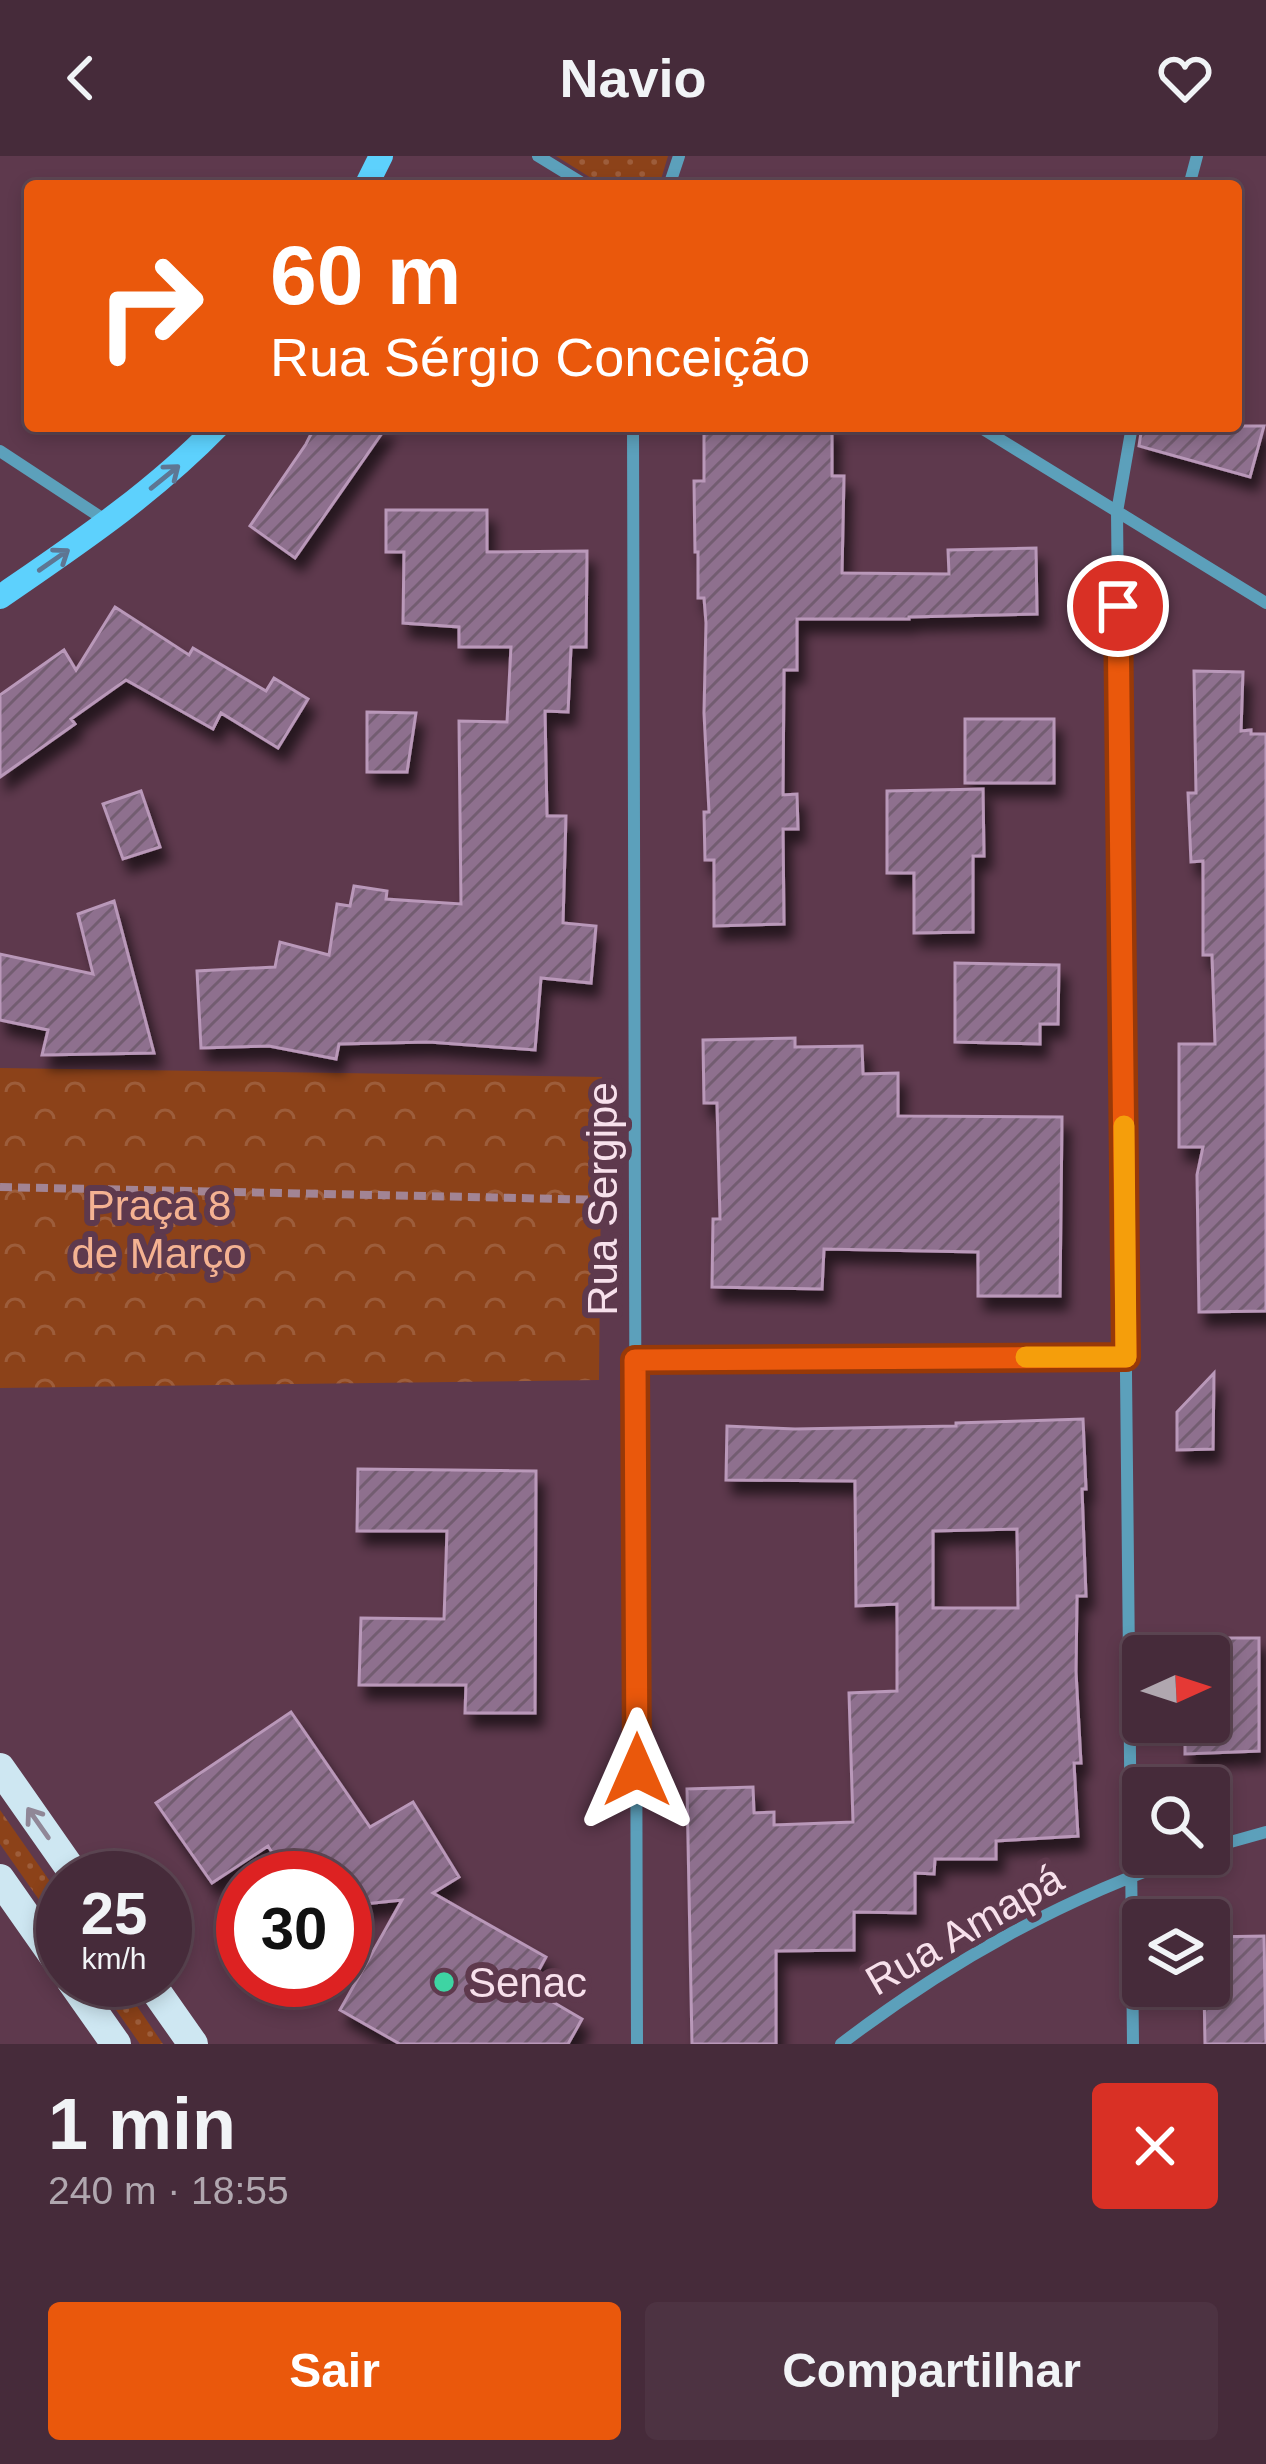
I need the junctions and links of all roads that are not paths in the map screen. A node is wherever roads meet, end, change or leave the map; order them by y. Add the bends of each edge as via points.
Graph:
1 (538, 156) edge
2 (577, 180) edge
3 (212, 432) edge
4 (633, 432) edge
5 (988, 432) edge
6 (1131, 432) edge
7 (0, 451) edge
8 (1118, 512) junction
9 (108, 522) junction
10 (0, 597) edge
11 (1266, 603) edge
12 (1126, 1357) junction
13 (635, 1360) junction
14 (1130, 1767) edge
15 (0, 1768) edge
16 (1266, 1832) edge
17 (1230, 1843) edge
18 (58, 1851) edge
19 (1131, 1875) joint
20 (0, 1880) edge
21 (36, 1931) edge
22 (90, 2007) edge
23 (167, 2007) edge
24 (116, 2044) edge
25 (193, 2044) edge
26 (638, 2044) edge
27 (841, 2044) edge
28 (1133, 2044) edge

1 - 2 street
9 -> 3 main road
4 - 13 street, Rua Sergipe
5 - 8 street
6 - 8 street
7 - 9 street
8 - 11 street
8 - 12 street
10 -> 9 main road
12 - 13 street
12 - 14 street
13 - 26 street, Rua Sergipe
18 -> 15 main road
16 - 17 street
19 - 27 street, Rua Amapá via 966,1958
19 - 28 street
20 - 21 main road
22 - 24 main road
23 - 25 main road

